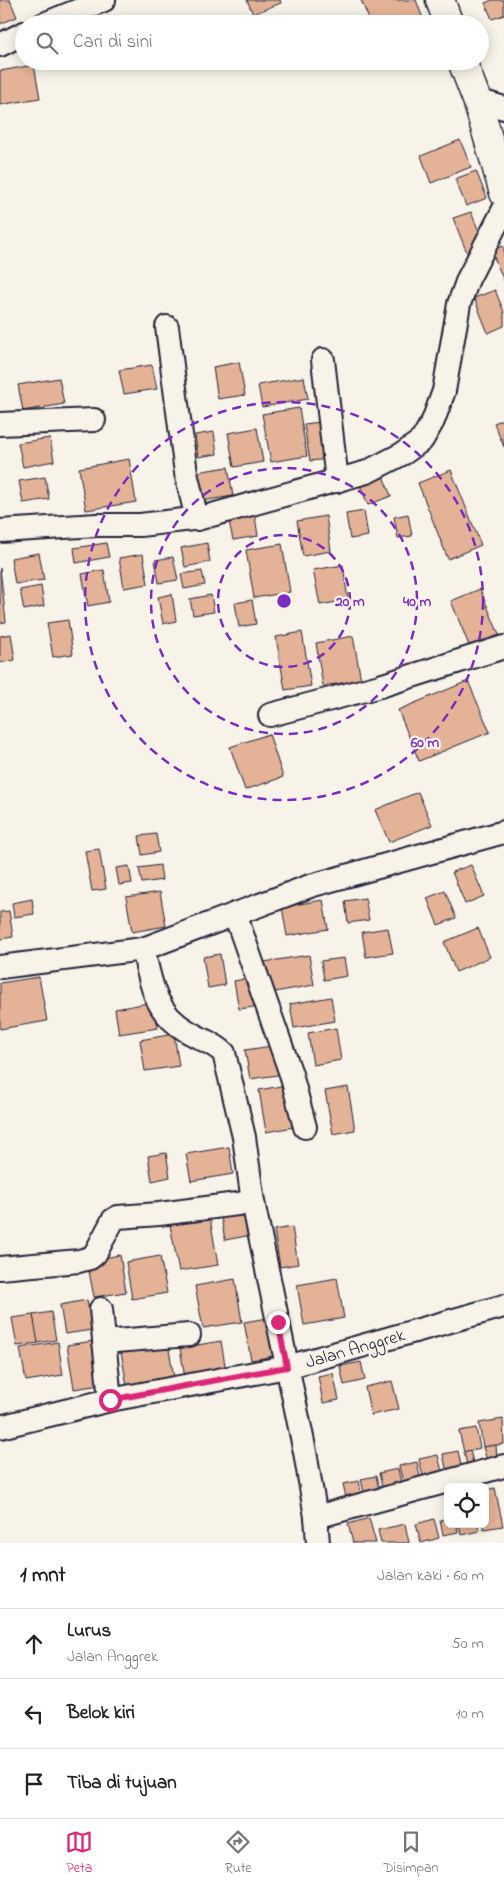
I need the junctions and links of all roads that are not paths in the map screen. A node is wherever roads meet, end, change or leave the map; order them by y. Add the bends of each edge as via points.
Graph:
1 (104, 0) edge
2 (440, 0) edge
3 (66, 15) edge
4 (445, 15) edge
5 (15, 38) edge
6 (0, 45) edge
7 (465, 70) edge
8 (477, 100) junction
9 (504, 108) edge
10 (504, 193) edge
11 (504, 210) edge
12 (167, 327) dead end
13 (323, 360) dead end
14 (94, 420) dead end
15 (0, 424) edge
16 (337, 481) junction
17 (197, 519) junction
18 (0, 531) edge
19 (504, 647) edge
20 (270, 715) dead end
21 (504, 832) edge
22 (235, 914) junction
23 (143, 949) junction
24 (0, 967) edge
25 (305, 1127) dead end
26 (253, 1202) junction
27 (0, 1268) edge
28 (504, 1306) edge
29 (101, 1309) dead end
30 (189, 1335) dead end
31 (104, 1342) junction
32 (287, 1367) junction
33 (110, 1400) junction
34 (0, 1427) edge
35 (504, 1466) edge
36 (316, 1517) junction
37 (318, 1543) edge

1 - 3 street
2 - 4 street
5 - 6 street
7 - 8 street
8 - 9 street
8 - 10 street
11 - 16 street via 468,279 459,304 444,391 433,422 422,440 367,472
12 - 17 street via 186,473
13 - 16 street
14 - 15 street
16 - 17 street
17 - 18 street via 140,525
19 - 20 street via 380,686
21 - 22 street via 310,886
22 - 23 street
22 - 25 street
23 - 24 street
23 - 26 street via 152,991 170,1019 224,1053 244,1137
26 - 27 street via 118,1217 90,1258 79,1262
26 - 32 street
28 - 32 street, Jalan Anggrek
29 - 31 street
30 - 31 street
31 - 33 street
32 - 33 street, Jalan Anggrek
32 - 36 street
33 - 34 street, Jalan Anggrek
35 - 36 street
36 - 37 street

